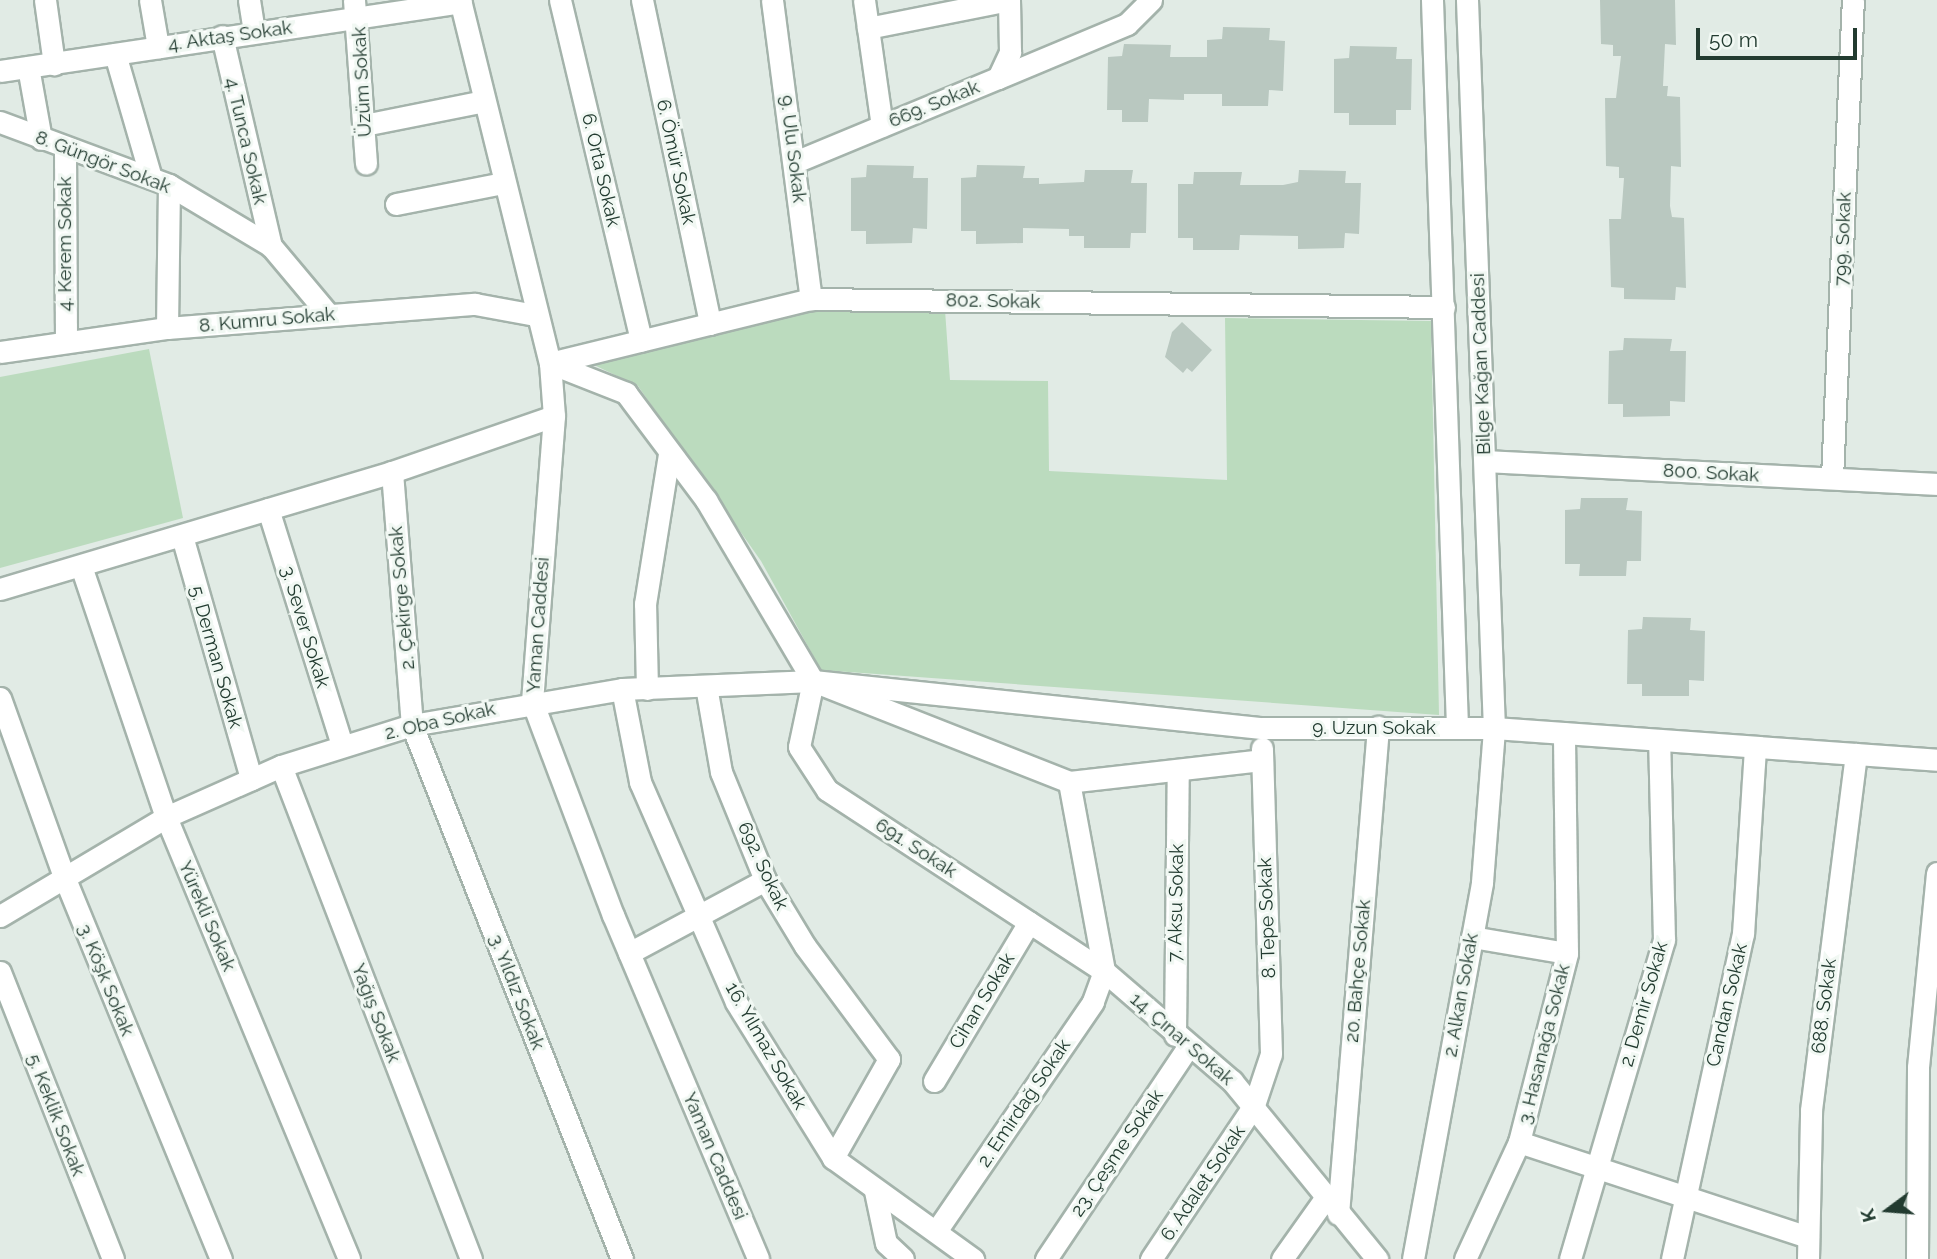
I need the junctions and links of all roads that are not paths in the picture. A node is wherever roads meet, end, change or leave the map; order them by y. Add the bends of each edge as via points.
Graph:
1 (46, 0) edge
2 (150, 0) edge
3 (249, 0) edge
4 (560, 0) edge
5 (642, 0) edge
6 (772, 0) edge
7 (864, 0) edge
8 (1009, 0) edge
9 (1151, 0) edge
10 (1432, 0) edge
11 (1467, 0) edge
12 (1853, 0) edge
13 (460, 1) edge
14 (356, 9) edge
15 (868, 29) junction
16 (254, 31) junction
17 (222, 36) junction
18 (158, 47) junction
19 (115, 54) junction
20 (54, 64) junction
21 (28, 67) junction
22 (0, 72) edge
23 (998, 78) junction
24 (484, 102) junction
25 (0, 122) edge
26 (364, 125) junction
27 (882, 125) junction
28 (41, 139) junction
29 (65, 149) junction
30 (795, 162) junction
31 (366, 164) dead end
32 (160, 182) junction
33 (503, 183) junction
34 (396, 204) dead end
35 (271, 246) junction
36 (811, 299) junction
37 (1444, 307) junction
38 (328, 314) junction
39 (535, 315) junction
40 (710, 324) junction
41 (167, 328) junction
42 (66, 340) junction
43 (641, 341) junction
44 (0, 352) edge
45 (550, 363) junction
46 (554, 416) junction
47 (669, 454) junction
48 (1485, 461) junction
49 (392, 472) junction
50 (1832, 478) junction
51 (1937, 484) edge
52 (268, 509) junction
53 (182, 536) junction
54 (81, 566) junction
55 (0, 589) edge
56 (813, 681) junction
57 (706, 687) junction
58 (647, 689) junction
59 (622, 690) junction
60 (0, 698) edge
61 (532, 701) junction
62 (412, 725) junction
63 (1378, 727) junction
64 (1457, 727) junction
65 (1262, 728) junction
66 (1494, 728) junction
67 (1564, 733) junction
68 (1659, 740) junction
69 (342, 745) junction
70 (1755, 747) junction
71 (1856, 754) junction
72 (1262, 760) junction
73 (1937, 760) edge
74 (281, 766) junction
75 (1178, 770) junction
76 (251, 779) junction
77 (1069, 782) junction
78 (166, 817) junction
79 (1937, 873) edge
80 (63, 874) junction
81 (765, 880) junction
82 (698, 915) junction
83 (0, 916) edge
84 (1029, 922) junction
85 (1472, 937) junction
86 (629, 953) junction
87 (1567, 953) junction
88 (1104, 971) junction
89 (0, 972) edge
90 (1181, 1041) junction
91 (934, 1081) dead end
92 (1254, 1105) junction
93 (1927, 1137) edge
94 (1519, 1142) junction
95 (832, 1158) junction
96 (1597, 1164) junction
97 (875, 1191) junction
98 (1684, 1192) junction
99 (1331, 1207) junction
100 (936, 1231) junction
101 (1808, 1237) junction
102 (108, 1257) edge
103 (221, 1259) edge
104 (349, 1259) edge
105 (471, 1259) edge
106 (622, 1259) edge
107 (758, 1259) edge
108 (903, 1259) edge
109 (973, 1259) edge
110 (1046, 1259) edge
111 (1151, 1259) edge
112 (1282, 1259) edge
113 (1377, 1259) edge
114 (1413, 1259) edge
115 (1465, 1259) edge
116 (1570, 1259) edge
117 (1672, 1259) edge
118 (1808, 1259) edge
119 (1917, 1259) edge

1 - 20 street
2 - 18 street
3 - 16 street
4 - 43 street, 6. Orta Sokak
5 - 40 street, 6. Ömür Sokak
6 - 30 street, 9. Ulu Sokak
7 - 15 street
8 - 15 street
8 - 23 street, 669. Sokak via 1010,52
9 - 23 street via 1127,24
10 - 37 street, Bilge Kağan Caddesi
11 - 48 street, Bilge Kağan Caddesi
12 - 50 street, 799. Sokak
13 - 14 street, 4. Aktaş Sokak
13 - 24 street, Yaman Caddesi
14 - 16 street, 4. Aktaş Sokak
14 - 26 street, Üzüm Sokak
15 - 27 street
16 - 17 street, 4. Aktaş Sokak
17 - 18 street, 4. Aktaş Sokak
17 - 35 street, 4. Tunca Sokak
18 - 19 street, 4. Aktaş Sokak
19 - 20 street, 4. Aktaş Sokak
19 - 32 street
20 - 21 street, 4. Aktaş Sokak
21 - 22 street, 4. Aktaş Sokak
21 - 28 street
23 - 27 street, 669. Sokak
24 - 26 street
24 - 33 street, Yaman Caddesi
25 - 28 street, 8. Güngör Sokak
26 - 31 street, Üzüm Sokak
27 - 30 street, 669. Sokak
28 - 29 street, 8. Güngör Sokak
29 - 32 street, 8. Güngör Sokak
29 - 42 street, 4. Kerem Sokak
30 - 36 street, 9. Ulu Sokak
32 - 35 street, 8. Güngör Sokak
32 - 41 street
33 - 34 street
33 - 39 street, Yaman Caddesi
35 - 38 street, 8. Güngör Sokak
36 - 37 street, 802. Sokak
36 - 40 street, 802. Sokak
37 - 64 street, Bilge Kağan Caddesi
38 - 39 street, 8. Kumru Sokak via 475,304
38 - 41 street, 8. Kumru Sokak
39 - 45 street, Yaman Caddesi
40 - 43 street, 802. Sokak
41 - 42 street, 8. Kumru Sokak
42 - 44 street, 8. Kumru Sokak
43 - 45 street, 802. Sokak
45 - 46 street, Yaman Caddesi
45 - 47 street via 626,393
46 - 49 street
46 - 61 street, Yaman Caddesi
47 - 56 street via 706,500
47 - 58 street via 645,604
48 - 50 street, 800. Sokak
48 - 66 street, Bilge Kağan Caddesi
49 - 52 street
49 - 62 street, 2. Çekirge Sokak
50 - 51 street, 800. Sokak
52 - 53 street
52 - 69 street, 3. Sever Sokak
53 - 54 street
53 - 76 street, 5. Derman Sokak
54 - 55 street
54 - 78 street, Yürekli Sokak
56 - 57 street, 2. Oba Sokak
56 - 65 street, 9. Uzun Sokak
56 - 77 street
56 - 84 street, 691. Sokak via 799,747 827,790
57 - 58 street, 2. Oba Sokak
57 - 81 street, 692. Sokak via 722,772
58 - 59 street, 2. Oba Sokak
59 - 61 street, 2. Oba Sokak
59 - 82 street, 16. Yılmaz Sokak via 640,782
60 - 80 street, 3. Köşk Sokak
61 - 62 street, 2. Oba Sokak
61 - 86 street, Yaman Caddesi
62 - 69 street, 2. Oba Sokak
62 - 106 street, 3. Yıldız Sokak
63 - 64 street, 9. Uzun Sokak
63 - 65 street, 9. Uzun Sokak
63 - 99 street, 20. Bahçe Sokak
64 - 66 street, 9. Uzun Sokak
65 - 72 street, 8. Tepe Sokak
66 - 67 street, 9. Uzun Sokak
66 - 85 street, 2. Alkan Sokak
67 - 68 street, 9. Uzun Sokak
67 - 87 street, 3. Hasanağa Sokak
68 - 70 street, 9. Uzun Sokak
68 - 96 street, 2. Demir Sokak via 1664,940
69 - 74 street, 2. Oba Sokak
70 - 71 street, 9. Uzun Sokak
70 - 98 street, Candan Sokak via 1743,934
71 - 73 street, 9. Uzun Sokak
71 - 101 street, 688. Sokak via 1811,1110
72 - 75 street
72 - 92 street, 8. Tepe Sokak via 1271,1054
74 - 76 street, 2. Oba Sokak
74 - 105 street, Yağış Sokak
75 - 77 street
75 - 90 street, 7. Aksu Sokak
76 - 78 street, 2. Oba Sokak
77 - 88 street
78 - 80 street, 2. Oba Sokak
78 - 104 street, Yürekli Sokak
79 - 93 street via 1918,1067
80 - 83 street, 2. Oba Sokak
80 - 103 street, 3. Köşk Sokak
81 - 82 street
81 - 95 street, 692. Sokak via 805,946 889,1059
82 - 86 street
82 - 95 street, 16. Yılmaz Sokak via 736,1002
84 - 88 street, 691. Sokak
84 - 91 street, Cihan Sokak
85 - 87 street
85 - 114 street, 2. Alkan Sokak
86 - 107 street, Yaman Caddesi
87 - 94 street, 3. Hasanağa Sokak
88 - 90 street, 14. Çınar Sokak
88 - 100 street, 2. Emirdağ Sokak via 1093,1002
89 - 102 street, 5. Keklik Sokak
90 - 92 street, 14. Çınar Sokak
90 - 110 street, 23. Çeşme Sokak
92 - 99 street, 14. Çınar Sokak
92 - 111 street, 6. Adalet Sokak
93 - 119 street
94 - 96 street
94 - 115 street, 3. Hasanağa Sokak
95 - 97 street, 16. Yılmaz Sokak
96 - 98 street
96 - 116 street, 2. Demir Sokak
97 - 100 street, 16. Yılmaz Sokak
97 - 108 street via 886,1243
98 - 101 street
98 - 117 street, Candan Sokak
99 - 112 street
99 - 113 street, 14. Çınar Sokak
100 - 109 street, 16. Yılmaz Sokak
101 - 118 street, 688. Sokak

